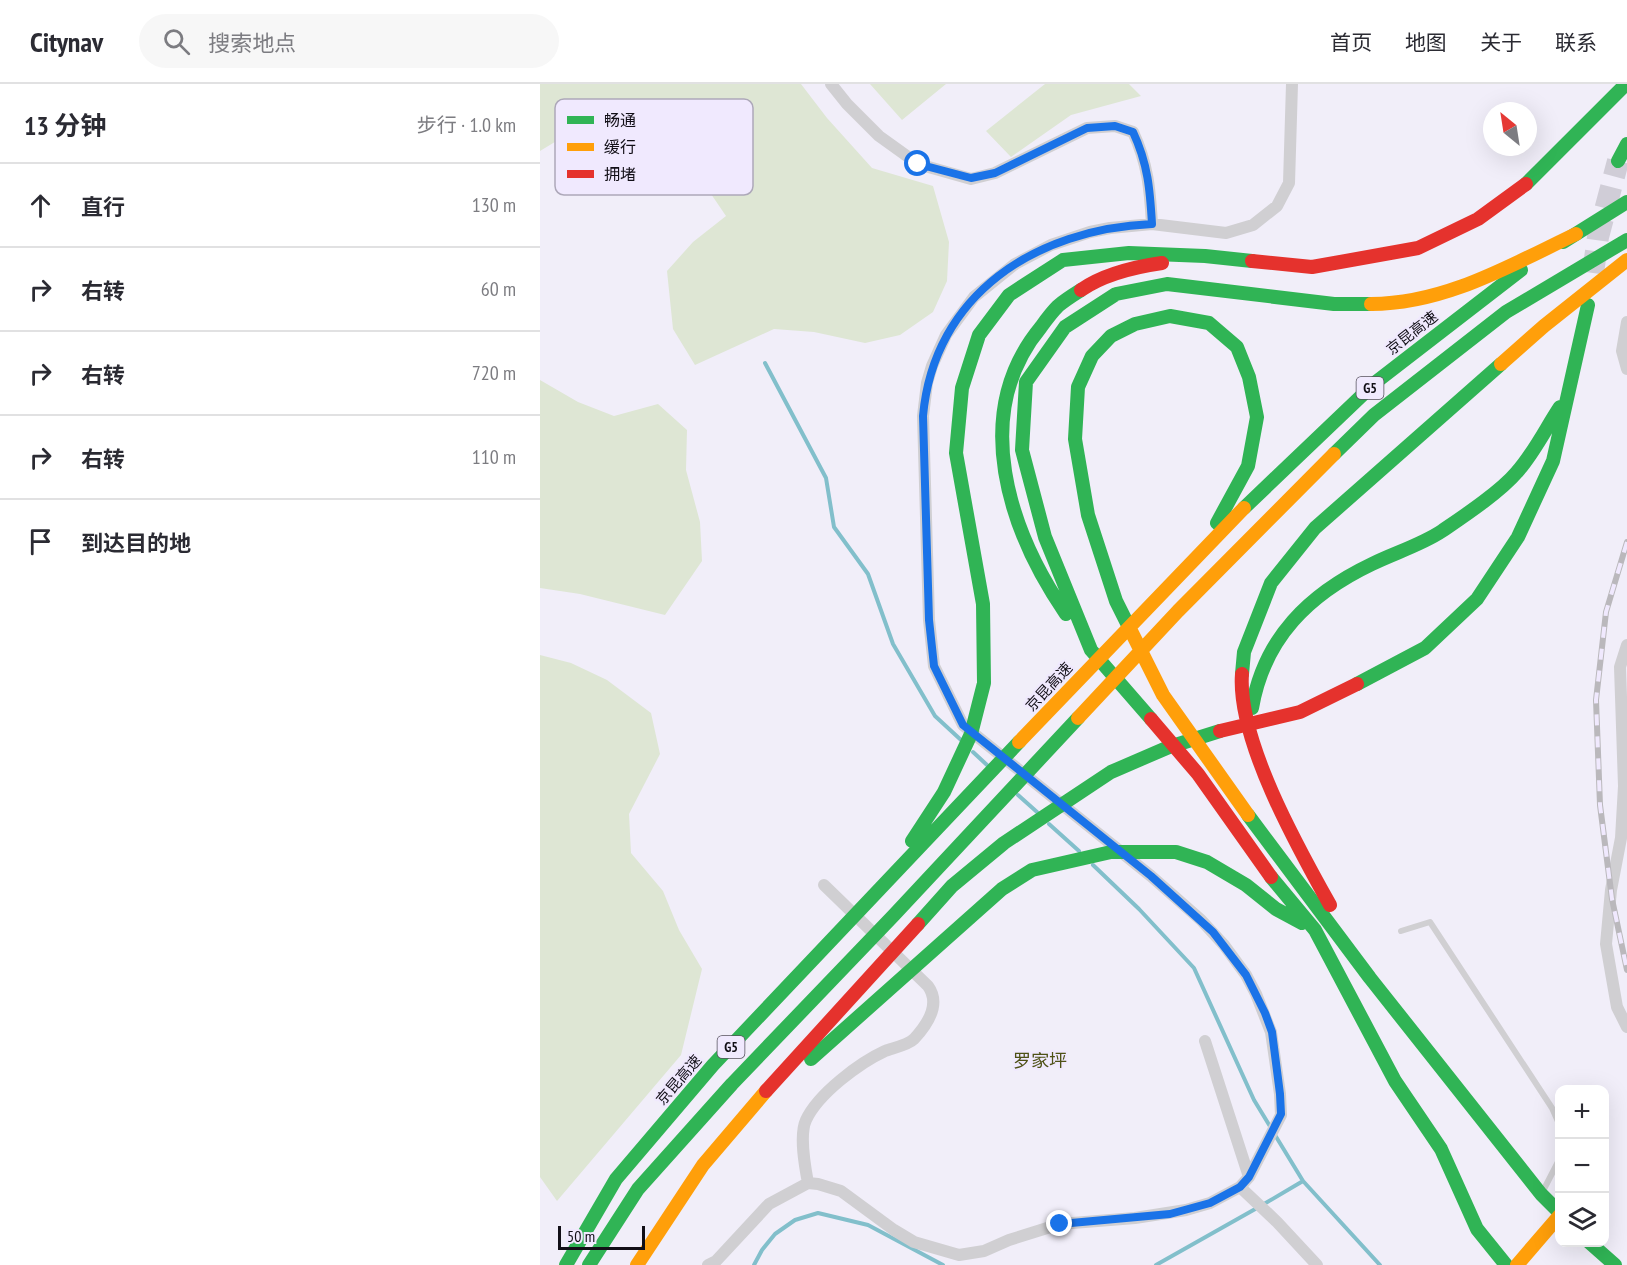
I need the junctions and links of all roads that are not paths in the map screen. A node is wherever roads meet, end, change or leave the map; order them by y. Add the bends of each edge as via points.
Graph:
1 (831, 84) edge
2 (1292, 84) edge
3 (1626, 84) edge
4 (1627, 144) edge
5 (1618, 161) tunnel mouth
6 (1627, 202) edge
7 (1152, 224) junction
8 (1576, 234) junction
9 (1627, 240) edge
10 (1205, 256) junction
11 (1627, 260) edge
12 (1588, 305) dead end
13 (1627, 322) edge
14 (1627, 369) edge
15 (1569, 392) junction
16 (1191, 563) junction
17 (1627, 645) edge
18 (1090, 650) junction
19 (1249, 730) junction
20 (824, 885) dead end
21 (880, 890) junction
22 (1315, 930) junction
23 (1401, 931) dead end
24 (1370, 978) junction
25 (1627, 1027) edge
26 (1205, 1041) dead end
27 (1555, 1115) edge
28 (739, 1123) junction
29 (1555, 1167) edge
30 (1249, 1177) junction
31 (808, 1183) junction
32 (1240, 1187) junction
33 (1541, 1194) junction
34 (1555, 1209) edge
35 (1555, 1220) edge
36 (1595, 1247) edge
37 (566, 1265) edge
38 (589, 1265) edge
39 (637, 1265) edge
40 (708, 1265) edge
41 (1317, 1265) edge
42 (1506, 1265) edge
43 (1517, 1265) edge
44 (1615, 1265) edge

1 - 7 street via 879,136 918,164 971,178 995,173 1087,128 1115,126 1133,132 1150,185
2 - 7 street via 1289,183 1276,206 1253,225 1226,233
3 - 10 highway via 1533,178 1478,219 1418,248 1312,267
4 - 5 highway
6 - 8 highway, 京昆高速 / G5
7 - 30 street via 1090,232 1051,245 999,276 974,297 954,322 927,383 923,416 929,620 934,666 963,725 1201,920 1246,975 1272,1032 1281,1114
8 - 16 highway, 京昆高速 / G5 via 1532,262 1376,382
8 - 18 highway via 1461,288 1394,304 1334,304 1167,284 1116,294 1065,327 1026,382 1022,450 1045,537
9 - 38 highway, G5 via 1506,312 1374,416 1289,497 732,1084 638,1189
10 - 18 highway via 1137,267 1091,283 1058,306 1030,340 1011,376 1002,419 1003,465 1017,524 1044,582
10 - 21 highway via 1129,253 1063,260 1009,295 979,335 962,388 956,453 983,604 984,683 971,734 944,792
11 - 19 highway via 1544,326 1315,528 1271,583 1244,652 1241,689
12 - 15 highway
13 - 14 street via 1622,351
15 - 19 highway via 1517,472 1477,506 1439,533 1325,591 1290,623 1271,649 1256,684
15 - 28 highway via 1553,462 1518,537 1477,599 1425,648 1300,712 1216,732 1111,772 1021,831 952,886
16 - 21 highway, 京昆高速 / G5
16 - 24 highway via 1224,514 1248,466 1257,417 1237,347 1209,323 1170,316 1135,324 1111,336 1092,356 1078,387 1075,439 1088,514 1116,601 1163,695
17 - 25 street via 1620,667 1622,828 1606,944 1617,1007
18 - 22 highway via 1198,774 1282,892
19 - 24 highway via 1301,853
20 - 31 street via 924,983 933,995 934,1005 912,1041 854,1069 827,1093 805,1121 802,1157
21 - 37 highway, 京昆高速 / G5 via 713,1065 616,1179
22 - 28 highway via 1276,909 1207,862 1176,852 1111,852 1032,870 1002,889
22 - 42 highway via 1395,1081 1441,1149 1478,1229
23 - 27 lane via 1430,922
24 - 33 highway
26 - 30 street
28 - 39 highway via 703,1165
29 - 33 lane
30 - 32 street
31 - 32 street via 842,1191 914,1242 959,1255 984,1251 1060,1224 1186,1210
31 - 40 street via 769,1204
32 - 41 street
33 - 34 highway
35 - 43 highway
36 - 44 highway

